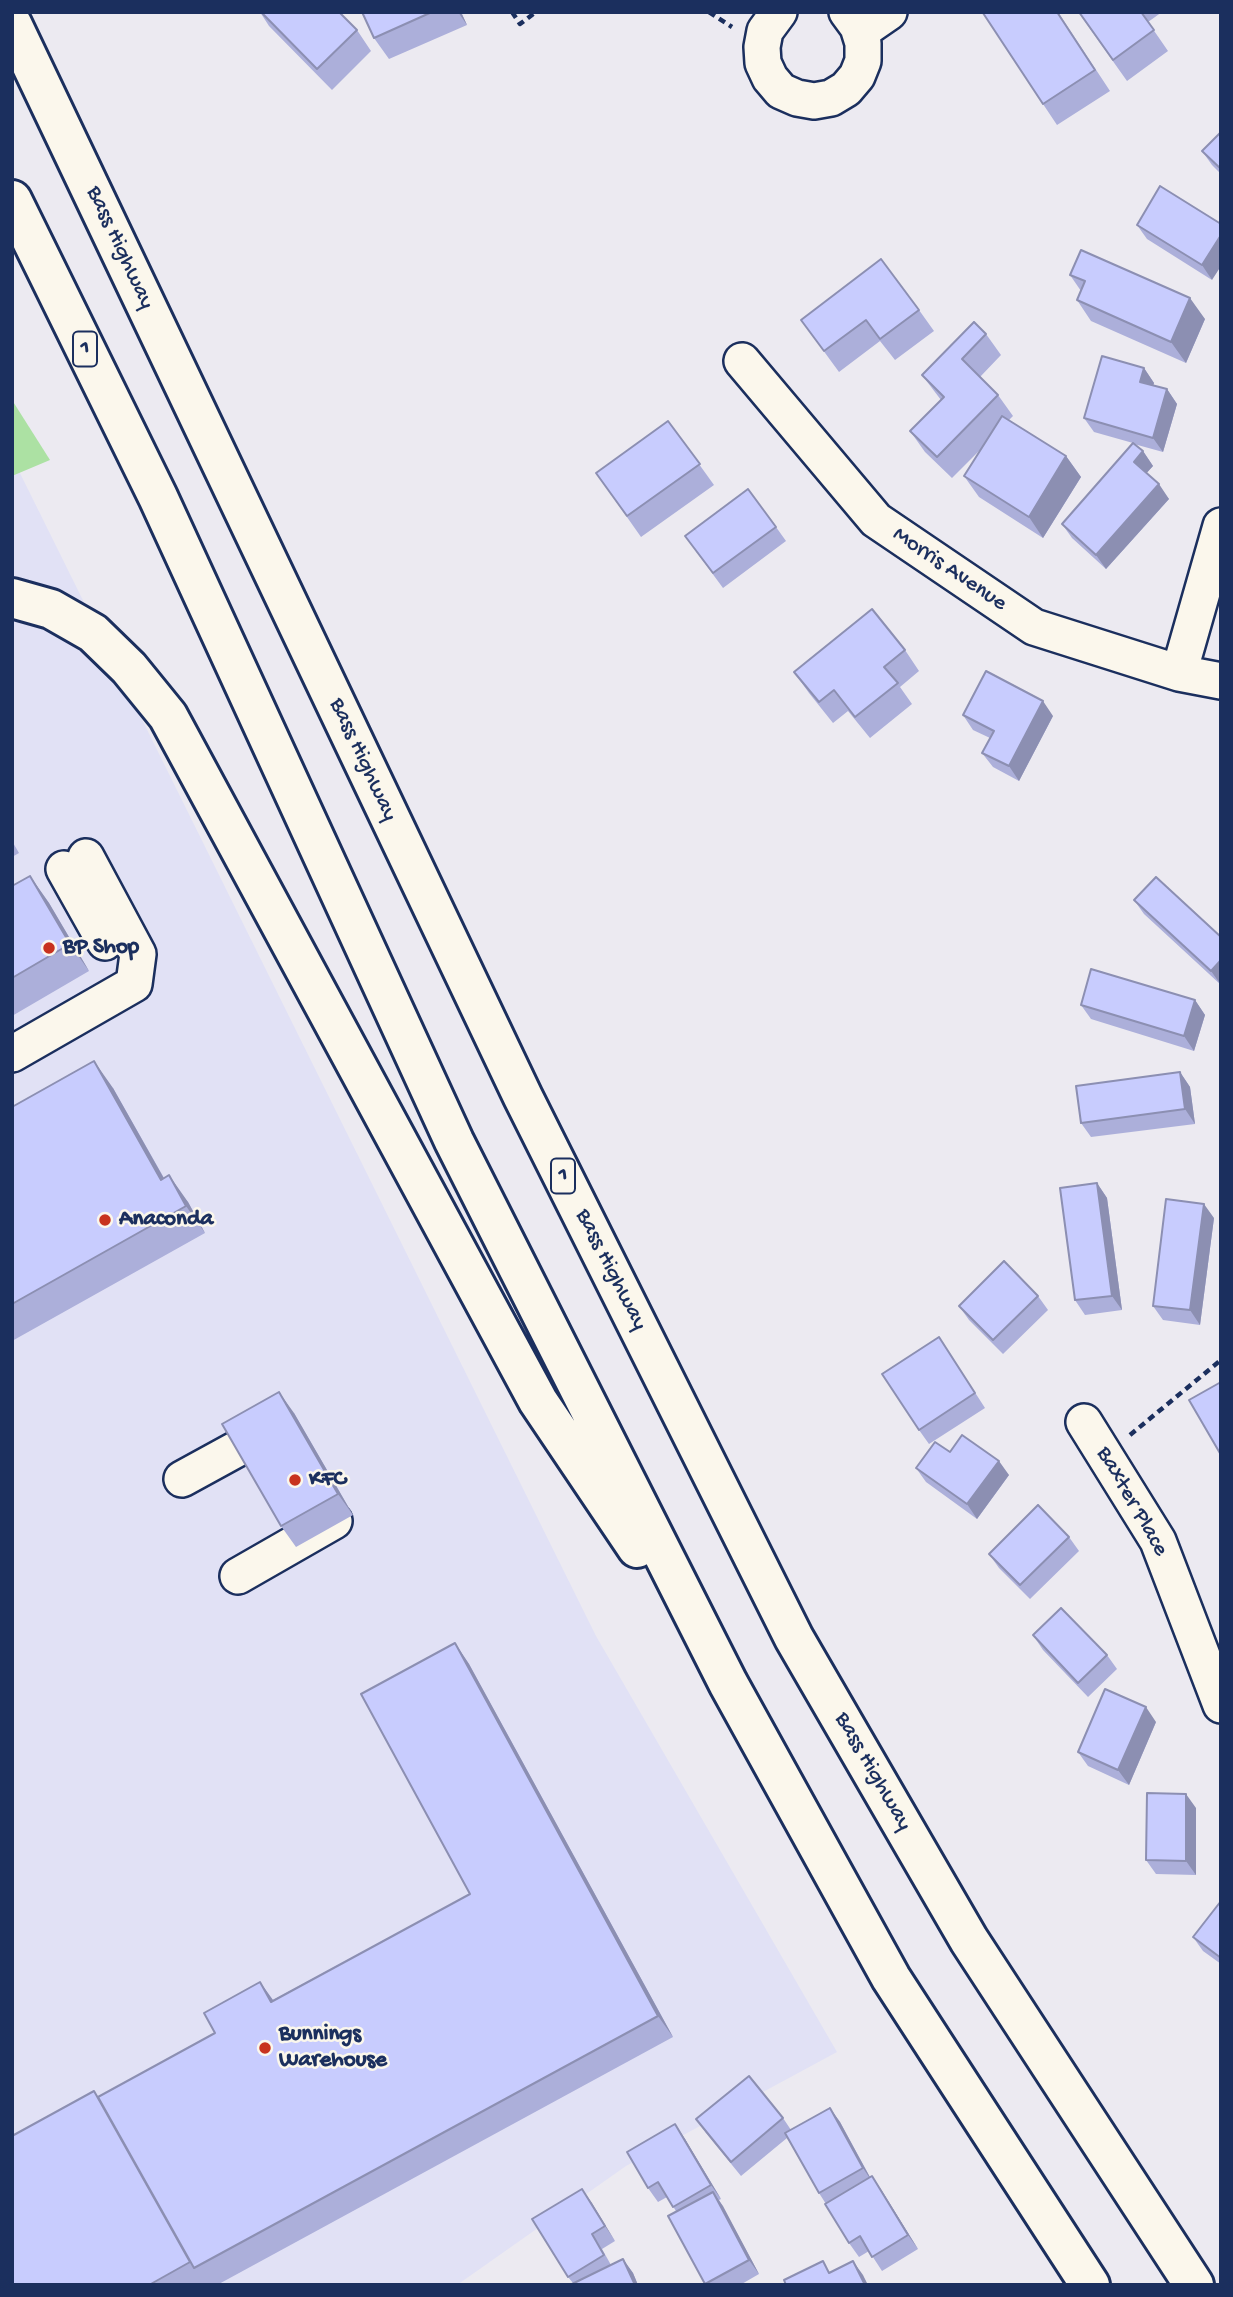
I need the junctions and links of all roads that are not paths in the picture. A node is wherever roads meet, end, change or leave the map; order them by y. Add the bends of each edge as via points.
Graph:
1 (779, 12) edge
2 (888, 12) edge
3 (853, 22) edge
4 (12, 24) edge
5 (12, 200) edge
6 (742, 361) dead end
7 (1221, 526) edge
8 (12, 598) edge
9 (1179, 673) junction
10 (1221, 681) edge
11 (75, 863) dead end
12 (12, 1054) edge
13 (1084, 1422) dead end
14 (306, 1442) edge
15 (182, 1479) dead end
16 (333, 1489) edge
17 (238, 1576) dead end
18 (728, 1683) junction
19 (1220, 1703) edge
20 (1090, 2285) edge
21 (1194, 2285) edge

1 - 3 street via 765,31 763,63 782,90 814,101 831,98 857,76 863,43
2 - 3 street
4 - 21 highway, Bass Highway / 1 via 523,1097 794,1638 969,1940
5 - 18 highway, 1 via 158,497 454,1141
6 - 9 street, Morris Avenue via 876,520 1034,627
7 - 9 street
8 - 18 highway via 51,609 93,633 168,716 538,1401
9 - 10 street, Morris Avenue
11 - 12 street via 138,954 134,984
13 - 19 street, Baxter Place via 1158,1541
14 - 15 street via 292,1418
16 - 17 street via 347,1513
18 - 20 highway, 1 via 891,1978

